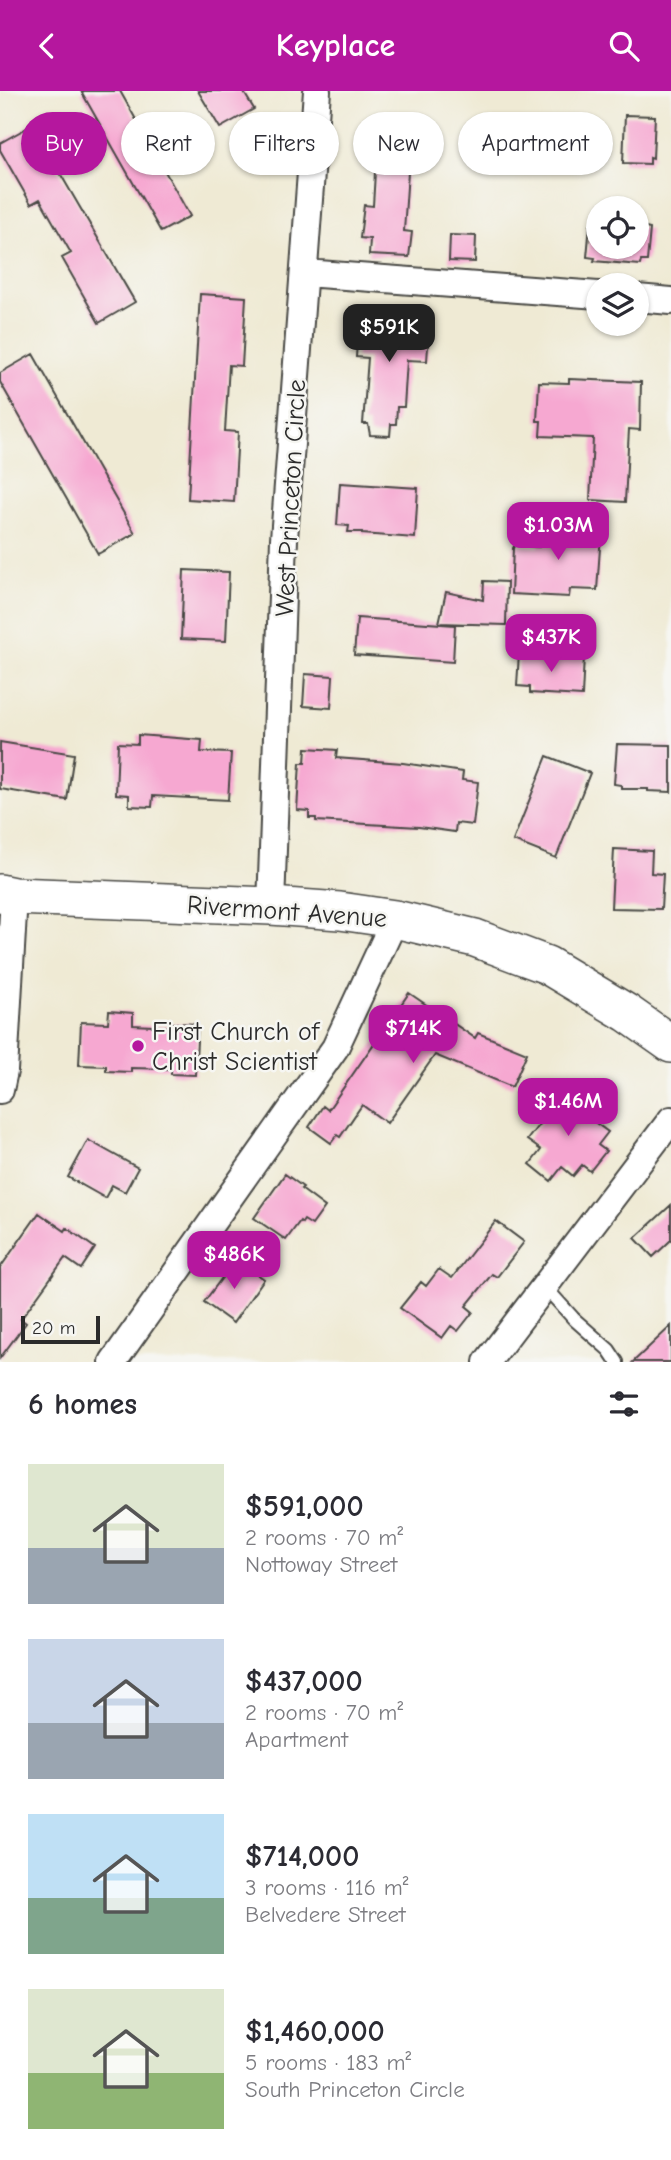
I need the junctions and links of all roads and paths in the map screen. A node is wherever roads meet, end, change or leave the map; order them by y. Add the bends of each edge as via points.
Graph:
1 (317, 91) edge
2 (305, 273) junction
3 (586, 294) edge
4 (649, 299) edge
5 (671, 301) edge
6 (7, 895) edge
7 (271, 907) junction
8 (395, 919) junction
9 (671, 1044) edge
10 (0, 1090) edge
11 (671, 1121) edge
12 (545, 1287) junction
13 (113, 1362) edge
14 (487, 1362) edge
15 (617, 1362) edge

1 - 2 street, West Princeton Circle
2 - 3 street
2 - 7 street, West Princeton Circle via 284,539
4 - 5 street
6 - 7 main road, Rivermont Avenue
6 - 10 street
7 - 8 main road, Rivermont Avenue
8 - 9 main road, Rivermont Avenue via 475,938 547,965
8 - 13 street via 335,1048
11 - 12 street
12 - 14 street
12 - 15 lane

